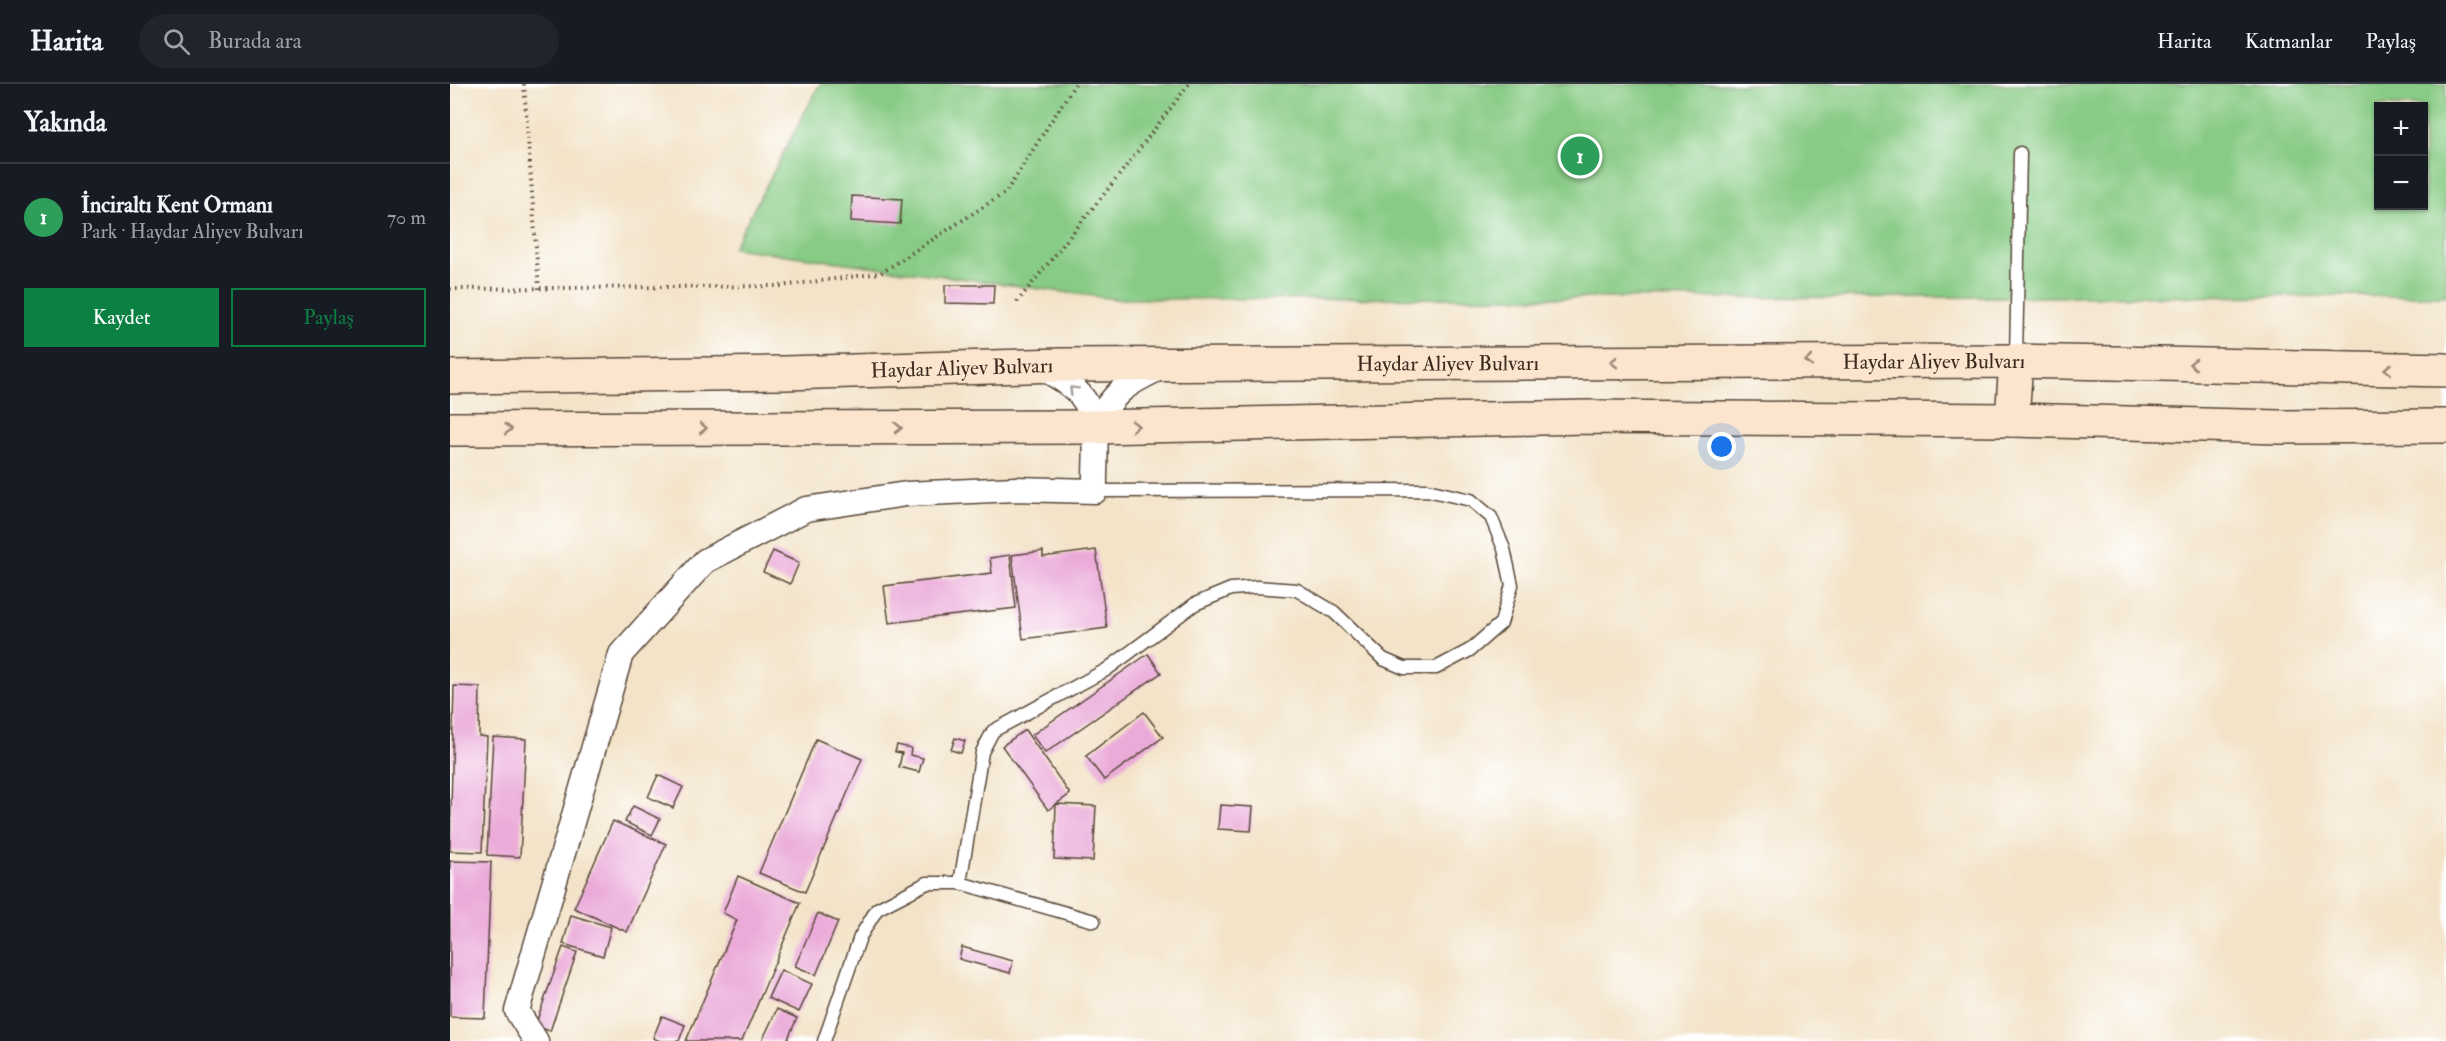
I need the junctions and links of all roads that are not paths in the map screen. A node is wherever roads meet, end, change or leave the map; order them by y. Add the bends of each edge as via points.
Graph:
1 (2020, 153) dead end
2 (2016, 360) junction
3 (1167, 364) junction
4 (1038, 366) junction
5 (2446, 370) edge
6 (450, 377) edge
7 (2012, 420) junction
8 (2446, 426) edge
9 (1093, 427) junction
10 (450, 429) edge
11 (1095, 491) junction
12 (960, 883) junction
13 (1094, 921) dead end
14 (536, 1041) edge
15 (824, 1041) edge

1 - 2 lane
2 -> 3 main road, Haydar Aliyev Bulvarı
5 -> 2 main road, Haydar Aliyev Bulvarı
2 - 7 main road
3 - 4 main road, Haydar Aliyev Bulvarı
3 - 9 street via 1120,390
4 - 6 main road, Haydar Aliyev Bulvarı
9 -> 4 street via 1088,406 1076,392 1058,376
7 - 8 main road via 2279,427
9 -> 7 main road via 1587,417
10 -> 9 main road
9 - 11 street
11 - 12 lane via 1427,490 1471,500 1491,517 1512,585 1501,623 1470,650 1436,668 1404,668 1383,659 1334,612 1297,590 1257,586 1231,589 1195,604 1106,670 993,731 982,752
11 - 14 street via 1015,489 906,494 806,509 705,561 621,654 517,1011
12 - 13 lane
12 - 15 lane via 927,883 877,909 860,937

